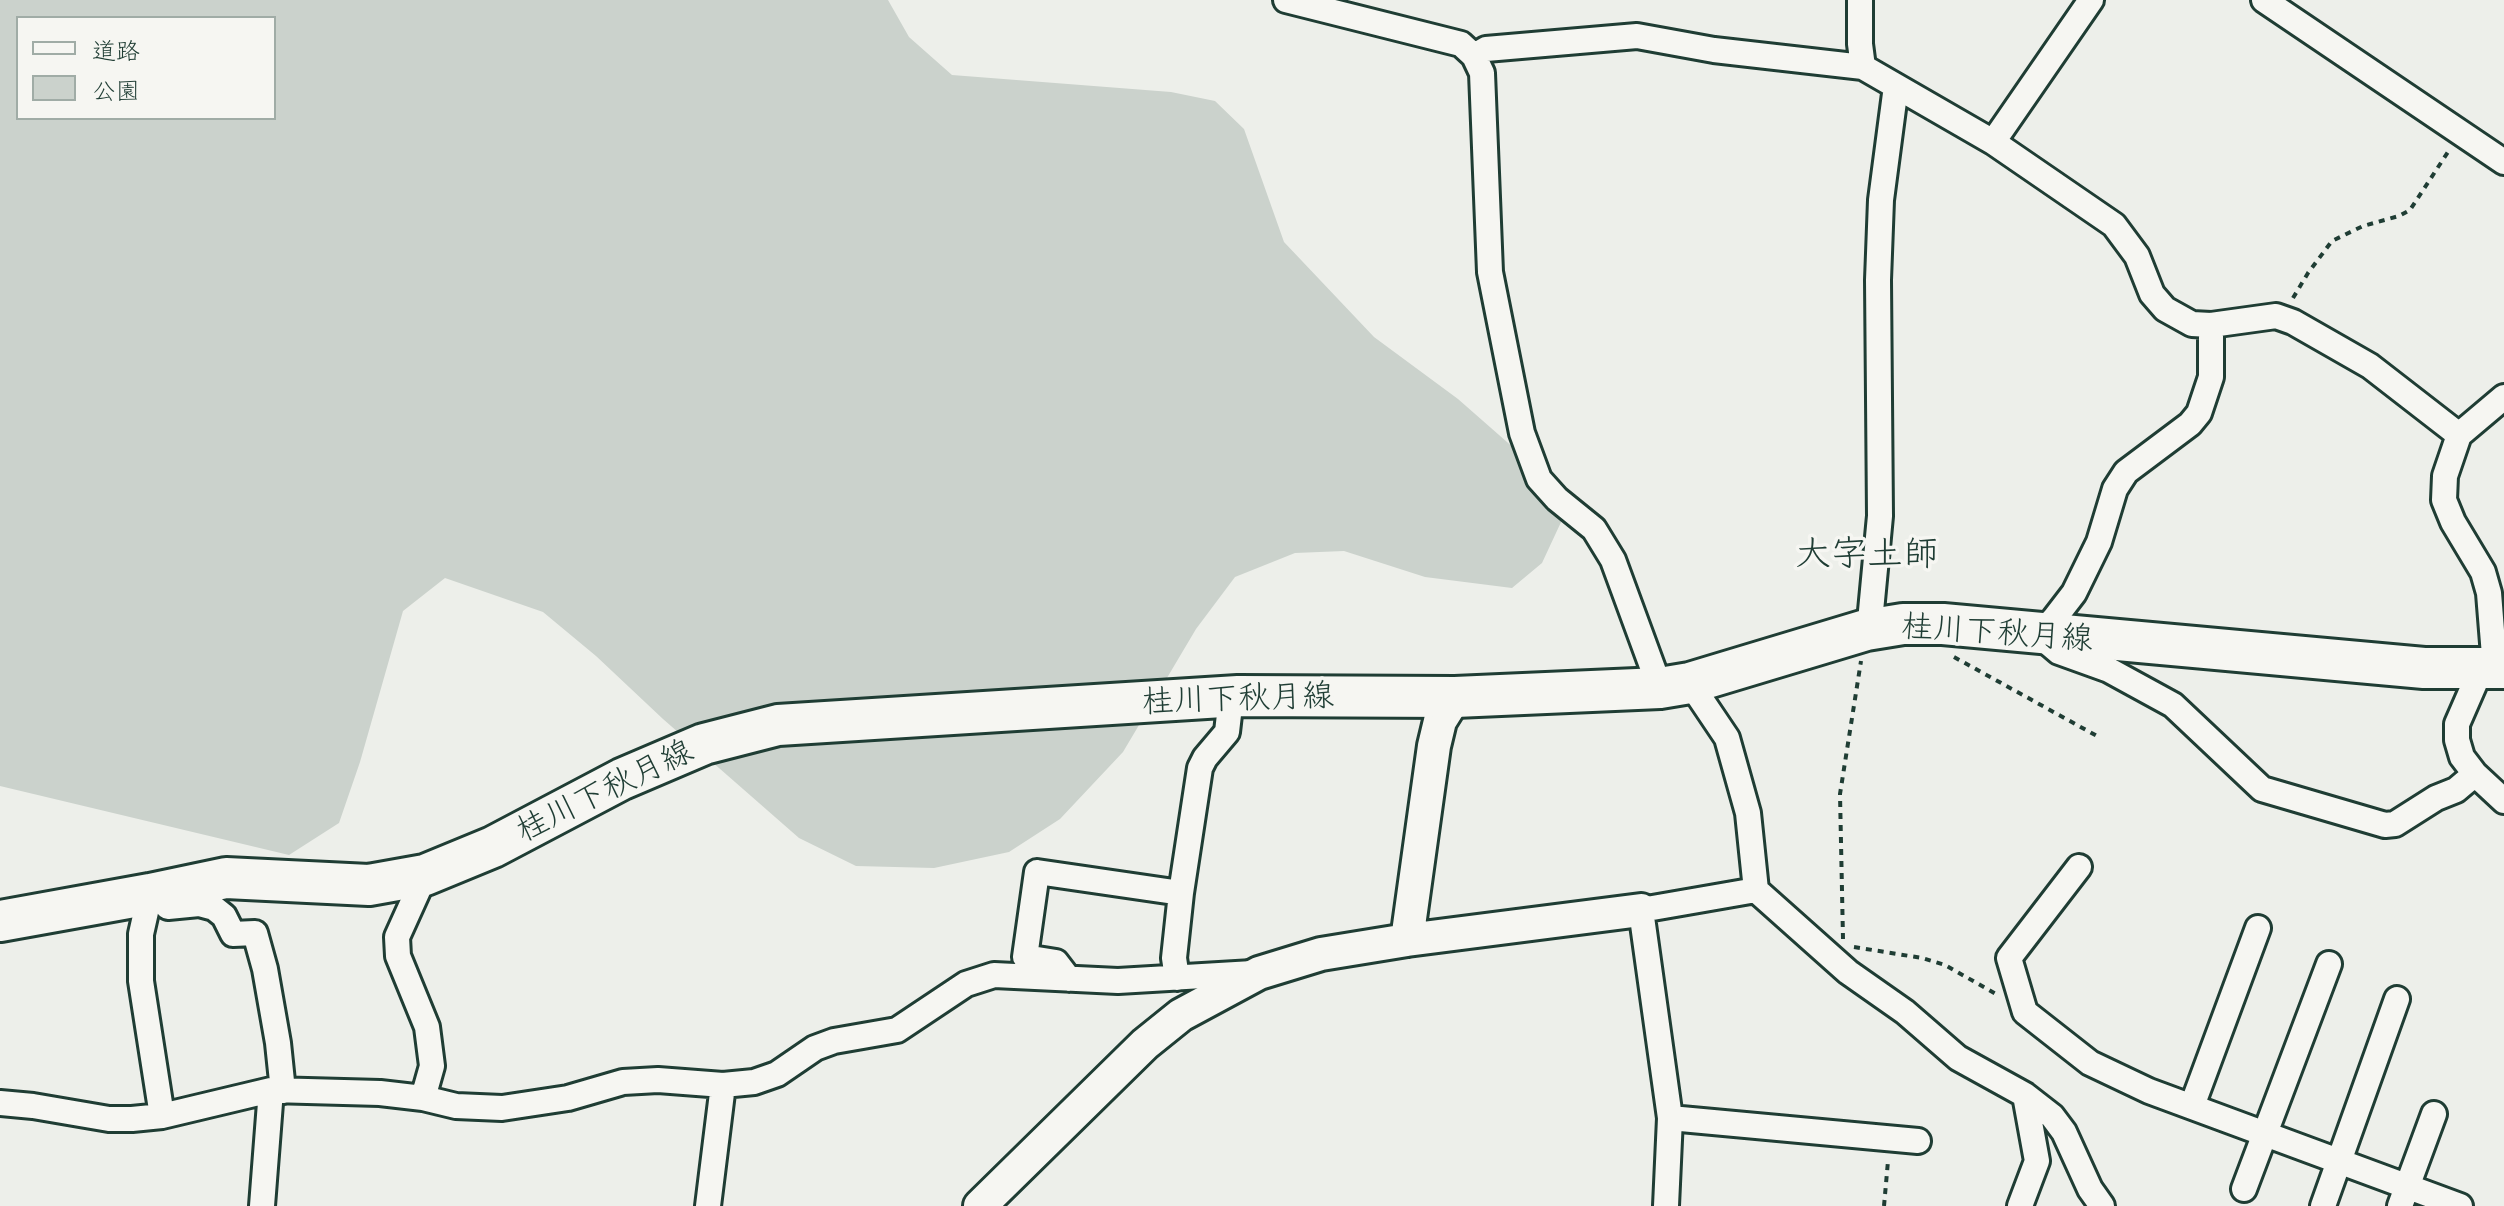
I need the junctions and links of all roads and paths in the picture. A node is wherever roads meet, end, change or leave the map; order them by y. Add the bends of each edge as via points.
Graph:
1 (1286, 0) edge
2 (1860, 0) edge
3 (2091, 0) edge
4 (2264, 0) edge
5 (1474, 56) junction
6 (1863, 67) junction
7 (1896, 86) junction
8 (2460, 133) junction
9 (1993, 142) junction
10 (2504, 162) edge
11 (2282, 318) junction
12 (2211, 325) junction
13 (2504, 397) edge
14 (2459, 435) junction
15 (1929, 624) junction
16 (1869, 630) junction
17 (2039, 635) junction
18 (2493, 668) edge
19 (1675, 685) junction
20 (1231, 697) junction
21 (1455, 697) junction
22 (2097, 736) dead end
23 (2475, 774) junction
24 (2504, 801) edge
25 (2079, 867) dead end
26 (425, 875) junction
27 (1756, 890) junction
28 (1181, 893) junction
29 (149, 899) junction
30 (1641, 910) junction
31 (0, 921) edge
32 (2258, 928) dead end
33 (1407, 940) junction
34 (2329, 964) dead end
35 (1259, 973) junction
36 (1177, 978) junction
37 (1069, 979) junction
38 (2397, 999) dead end
39 (2025, 1012) junction
40 (723, 1085) junction
41 (277, 1090) junction
42 (2025, 1095) junction
43 (423, 1098) junction
44 (0, 1103) edge
45 (2192, 1106) junction
46 (2434, 1114) dead end
47 (162, 1116) junction
48 (1670, 1118) junction
49 (2263, 1134) junction
50 (1891, 1138) junction
51 (1918, 1141) dead end
52 (2339, 1160) junction
53 (2244, 1189) dead end
54 (2404, 1196) edge
55 (262, 1206) edge
56 (708, 1206) edge
57 (980, 1206) edge
58 (1666, 1206) edge
59 (1884, 1206) edge
60 (2020, 1206) edge
61 (2102, 1206) edge
62 (2323, 1206) edge
63 (2460, 1206) edge

1 - 5 street via 1461,44
2 - 6 street
3 - 9 street
4 - 8 street
5 - 6 street via 1486,49 1637,36
5 - 19 street via 1482,73 1490,272 1522,433 1539,479 1594,529 1613,560
6 - 7 street
7 - 9 street
7 - 16 street via 1881,200 1880,516
8 - 10 street
8 - 11 path via 2410,210 2332,241
9 - 12 street via 2114,225 2165,309 2192,324
11 - 12 street
11 - 14 street via 2370,366
12 - 17 street via 2211,377 2199,413 2126,472 2074,593
13 - 14 street
14 - 18 street via 2445,476 2444,500 2483,572
15 - 16 main road, 桂川下秋月線
15 - 17 main road, 桂川下秋月線
15 - 22 path via 1931,645
16 - 19 main road, 桂川下秋月線
16 - 39 path via 1840,794 1843,943 1945,965
17 - 18 main road, 桂川下秋月線 via 2424,668
17 - 23 street via 2059,652 2109,670 2173,705 2262,789 2385,825 2456,790
18 - 23 street via 2457,724 2462,757
19 - 21 main road, 桂川下秋月線
19 - 27 street via 1727,738 1748,813
20 - 21 main road, 桂川下秋月線
20 - 26 main road, 桂川下秋月線 via 778,725 704,744
20 - 28 street via 1227,732 1200,768
21 - 33 street via 1440,721 1434,746
23 - 24 street
25 - 39 street via 2009,958
26 - 29 main road, 桂川下秋月線 via 369,885 226,878
26 - 43 street via 397,937 398,956 427,1027 432,1066
27 - 30 street
27 - 42 street via 1848,972 1958,1058
28 - 36 street
28 - 37 street via 1037,872 1025,957 1056,962
29 - 31 main road, 桂川下秋月線
29 - 41 street via 172,907 214,908 233,934 255,933 265,969
29 - 47 street via 141,934 141,981
30 - 33 street
30 - 48 street
32 - 45 street
33 - 35 street via 1321,954
34 - 49 street
35 - 36 street
35 - 57 street via 1181,1015 1145,1044
36 - 37 street
37 - 40 street via 994,975 966,984 897,1030 834,1041 777,1074
38 - 52 street
39 - 45 street via 2090,1063
40 - 43 street via 623,1082 568,1098 502,1108
40 - 56 street
41 - 43 street
41 - 47 street
41 - 55 street
42 - 60 street via 2037,1161
42 - 61 street via 2064,1132
44 - 47 street via 109,1119
45 - 49 street
46 - 54 street
48 - 50 street
48 - 58 street
49 - 52 street
49 - 53 street
50 - 51 street
50 - 59 path
52 - 54 street
52 - 62 street
54 - 63 street

